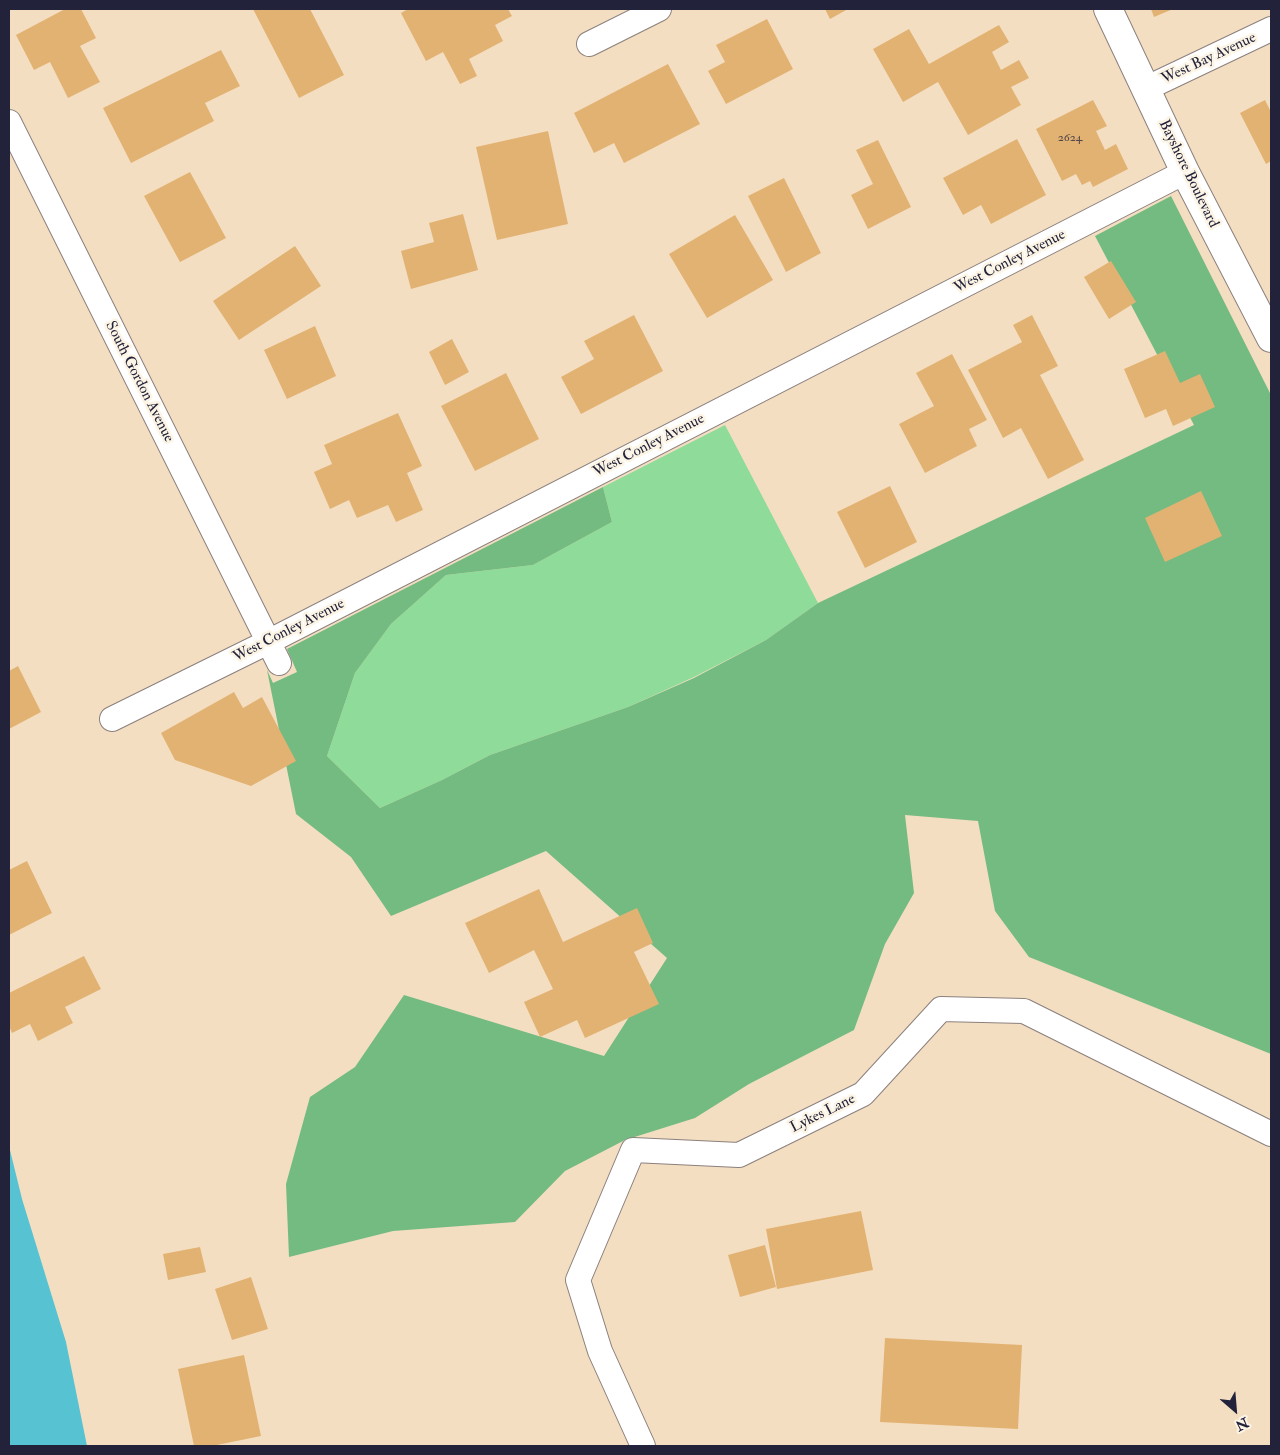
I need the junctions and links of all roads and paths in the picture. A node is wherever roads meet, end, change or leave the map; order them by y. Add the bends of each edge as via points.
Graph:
1 (659, 9) edge
2 (1108, 9) edge
3 (1271, 30) edge
4 (589, 44) dead end
5 (1147, 88) junction
6 (9, 122) edge
7 (1186, 172) junction
8 (1271, 338) edge
9 (268, 642) junction
10 (279, 663) dead end
11 (112, 719) dead end
12 (1271, 1134) edge
13 (643, 1446) edge

1 - 4 street
2 - 5 street, Bayshore Boulevard
3 - 5 street, West Bay Avenue
5 - 7 street, Bayshore Boulevard
6 - 9 street, South Gordon Avenue
7 - 8 street, Bayshore Boulevard
7 - 9 street, West Conley Avenue
9 - 10 street, South Gordon Avenue
9 - 11 street, West Conley Avenue
12 - 13 street, Lykes Lane via 1024,1011 941,1009 863,1094 739,1155 632,1150 578,1280 600,1351

